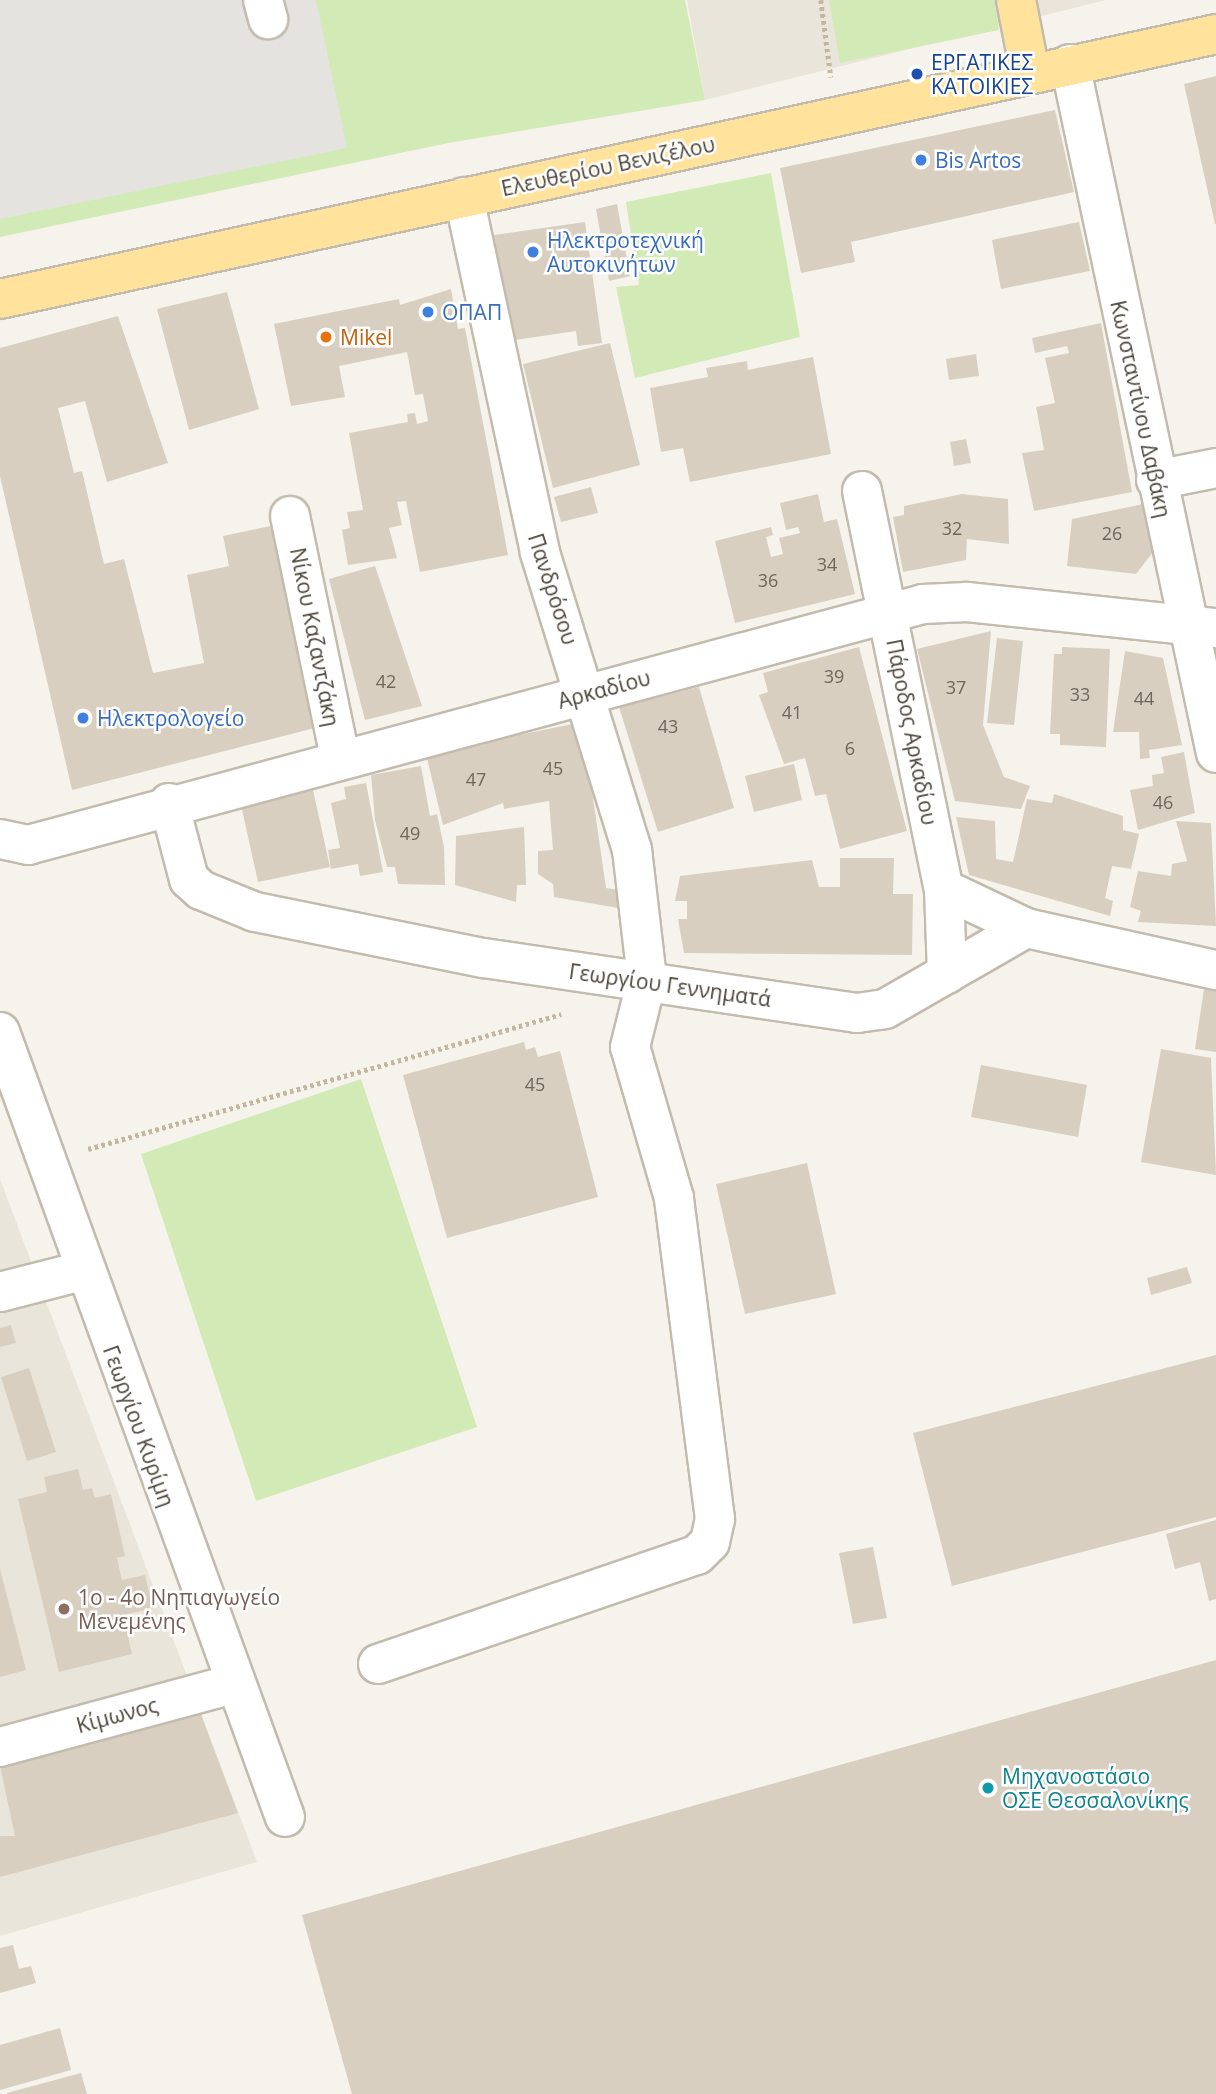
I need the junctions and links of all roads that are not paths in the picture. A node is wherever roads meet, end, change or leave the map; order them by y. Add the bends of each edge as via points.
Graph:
1 (1016, 0) edge
2 (1216, 34) edge
3 (1070, 64) junction
4 (1030, 72) junction
5 (464, 197) junction
6 (0, 299) edge
7 (1216, 468) edge
8 (1156, 480) junction
9 (862, 491) dead end
10 (290, 516) dead end
11 (888, 610) junction
12 (1201, 626) edge
13 (587, 694) junction
14 (1216, 753) edge
15 (340, 758) junction
16 (169, 803) junction
17 (0, 839) edge
18 (944, 889) junction
19 (1026, 928) junction
20 (1216, 970) edge
21 (947, 974) junction
22 (647, 979) junction
23 (0, 1032) edge
24 (82, 1271) junction
25 (0, 1292) edge
26 (378, 1664) dead end
27 (233, 1684) junction
28 (0, 1747) edge
29 (285, 1817) dead end

1 - 4 main road
2 - 3 main road, Ελευθερίου Βενιζέλου
3 - 4 main road, Ελευθερίου Βενιζέλου
3 - 8 street, Κωνσταντίνου Δαβάκη
4 - 5 main road, Ελευθερίου Βενιζέλου
5 - 6 main road, Ελευθερίου Βενιζέλου
5 - 13 street, Πανδρόσου via 540,552
7 - 8 street
8 - 12 street, Κωνσταντίνου Δαβάκη
9 - 11 street, Πάροδος Αρκαδίου
10 - 15 street, Νίκου Καζαντζάκη
11 - 12 street, Αρκαδίου via 967,602
11 - 13 street, Αρκαδίου
11 - 18 street, Πάροδος Αρκαδίου
12 - 14 street, Κωνσταντίνου Δαβάκη
13 - 15 street, Αρκαδίου
13 - 22 street, Πανδρόσου via 632,850
15 - 16 street, Αρκαδίου
16 - 17 street, Αρκαδίου via 28,845
16 - 22 street, Γεωργίου Γεννηματά via 189,880 239,908 484,958
18 - 19 street
18 - 21 street, Πάροδος Αρκαδίου
19 - 20 street
19 - 21 street, Γεωργίου Γεννηματά
21 - 22 street, Γεωργίου Γεννηματά via 885,1009 858,1013
22 - 26 street via 630,1047 674,1198 715,1519 710,1542 696,1555
23 - 24 street, Γεωργίου Κυρίμη
24 - 25 street
24 - 27 street, Γεωργίου Κυρίμη
27 - 28 street, Κίμωνος
27 - 29 street, Γεωργίου Κυρίμη

